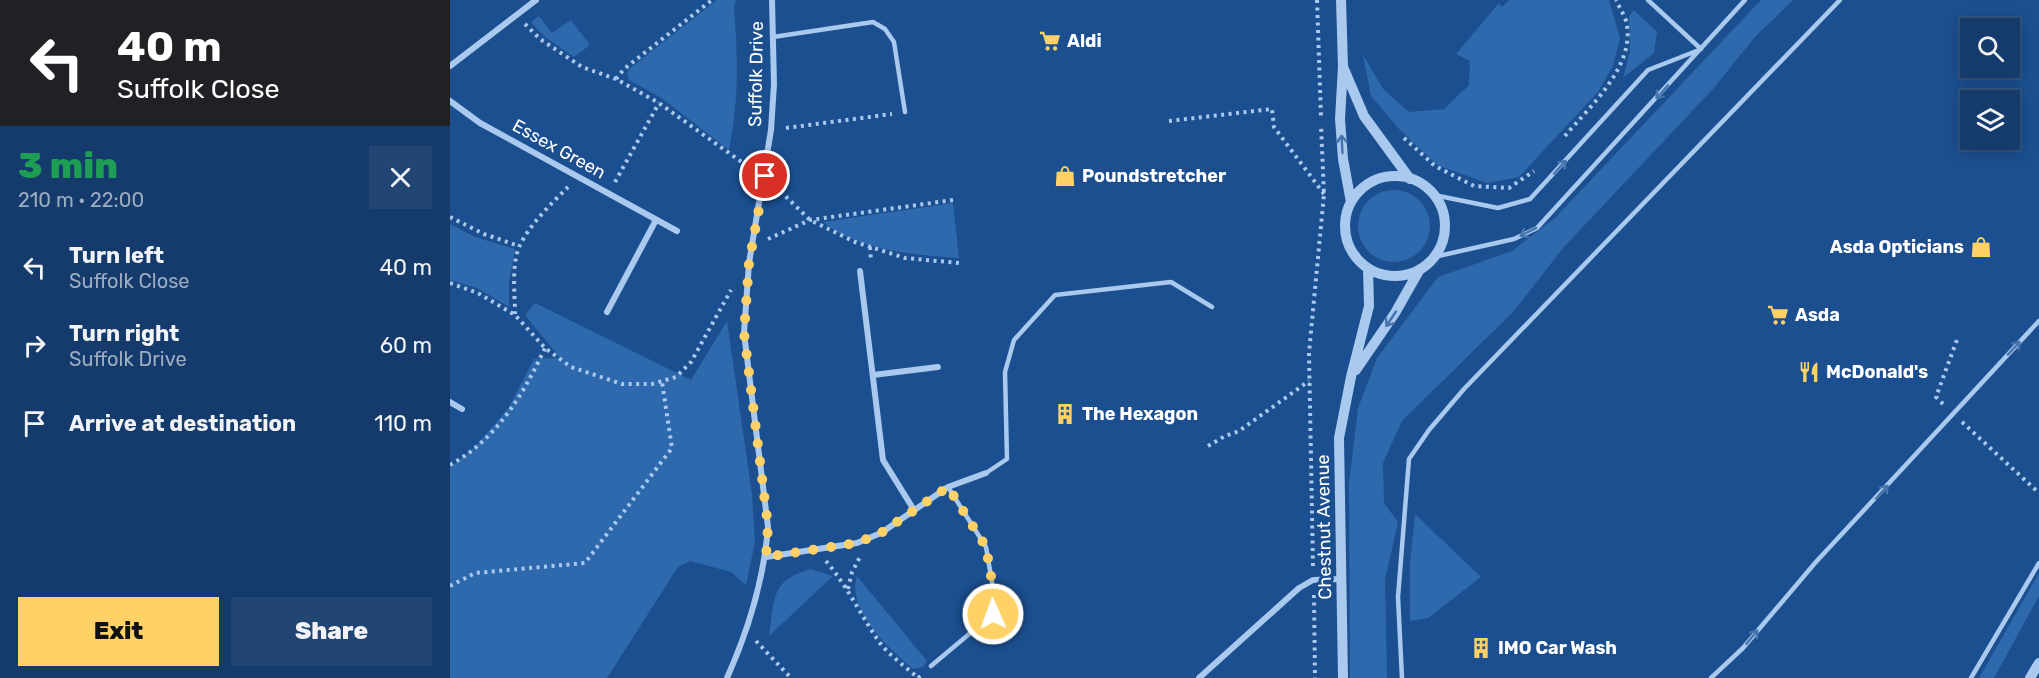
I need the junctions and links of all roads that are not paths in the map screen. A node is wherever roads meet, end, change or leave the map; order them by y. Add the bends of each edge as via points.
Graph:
1 (536, 0) edge
2 (772, 0) edge
3 (1341, 0) edge
4 (1648, 0) edge
5 (1745, 0) edge
6 (1840, 0) edge
7 (773, 38) junction
8 (1701, 49) junction
9 (450, 66) edge
10 (1343, 66) junction
11 (450, 101) edge
12 (905, 112) road end
13 (1410, 178) junction
14 (1434, 195) junction
15 (1351, 202) junction
16 (656, 220) junction
17 (677, 231) dead end
18 (1434, 257) junction
19 (1368, 268) junction
20 (1420, 269) junction
21 (860, 270) dead end
22 (1212, 307) dead end
23 (607, 312) dead end
24 (2039, 321) edge
25 (938, 367) dead end
26 (873, 375) junction
27 (1351, 377) junction
28 (450, 402) edge
29 (462, 409) dead end
30 (986, 473) joint
31 (948, 487) junction
32 (914, 510) junction
33 (766, 557) junction
34 (2039, 563) edge
35 (1340, 579) junction
36 (2039, 663) edge
37 (932, 666) road end
38 (727, 678) edge
39 (1199, 678) edge
40 (1342, 678) edge
41 (1402, 678) edge
42 (1711, 678) edge
43 (1971, 678) edge
44 (2030, 678) edge

1 - 9 street
2 - 7 street, Suffolk Drive
3 - 10 street
4 - 8 lane
5 - 8 lane
6 - 41 lane via 1464,388 1409,459 1398,597
7 - 12 lane via 873,22 885,29 894,42
7 - 33 street, Suffolk Drive via 771,130 749,263 744,333 768,526
14 -> 8 lane via 1498,208 1530,199 1648,70
8 -> 18 lane via 1537,228 1514,239
10 - 13 street via 1364,116
15 -> 10 street via 1342,159
11 - 16 street, Essex Green via 480,123
13 - 14 street
13 - 15 street via 1376,179
14 - 18 street via 1445,226
15 - 19 street via 1346,216 1347,238 1357,258
16 - 17 street, Essex Green
16 - 23 street
18 - 20 street
19 - 20 street via 1394,276
19 - 27 street, Chestnut Avenue via 1369,306
20 -> 27 street, Chestnut Avenue via 1395,314
21 - 26 street
22 - 30 lane via 1171,282 1055,295 1014,340 1005,372 1007,459
42 -> 24 lane via 1743,648 1815,563
25 - 26 street
26 - 32 street via 884,460
27 - 35 street, Chestnut Avenue via 1339,438
28 - 29 street
30 - 31 street
31 - 32 street
31 - 37 lane via 986,547 993,614
32 - 33 street via 857,543
33 - 38 street, Suffolk Drive via 746,629
34 - 43 lane
35 - 39 street via 1313,580 1299,588
35 - 40 street, Chestnut Avenue
36 - 44 street

